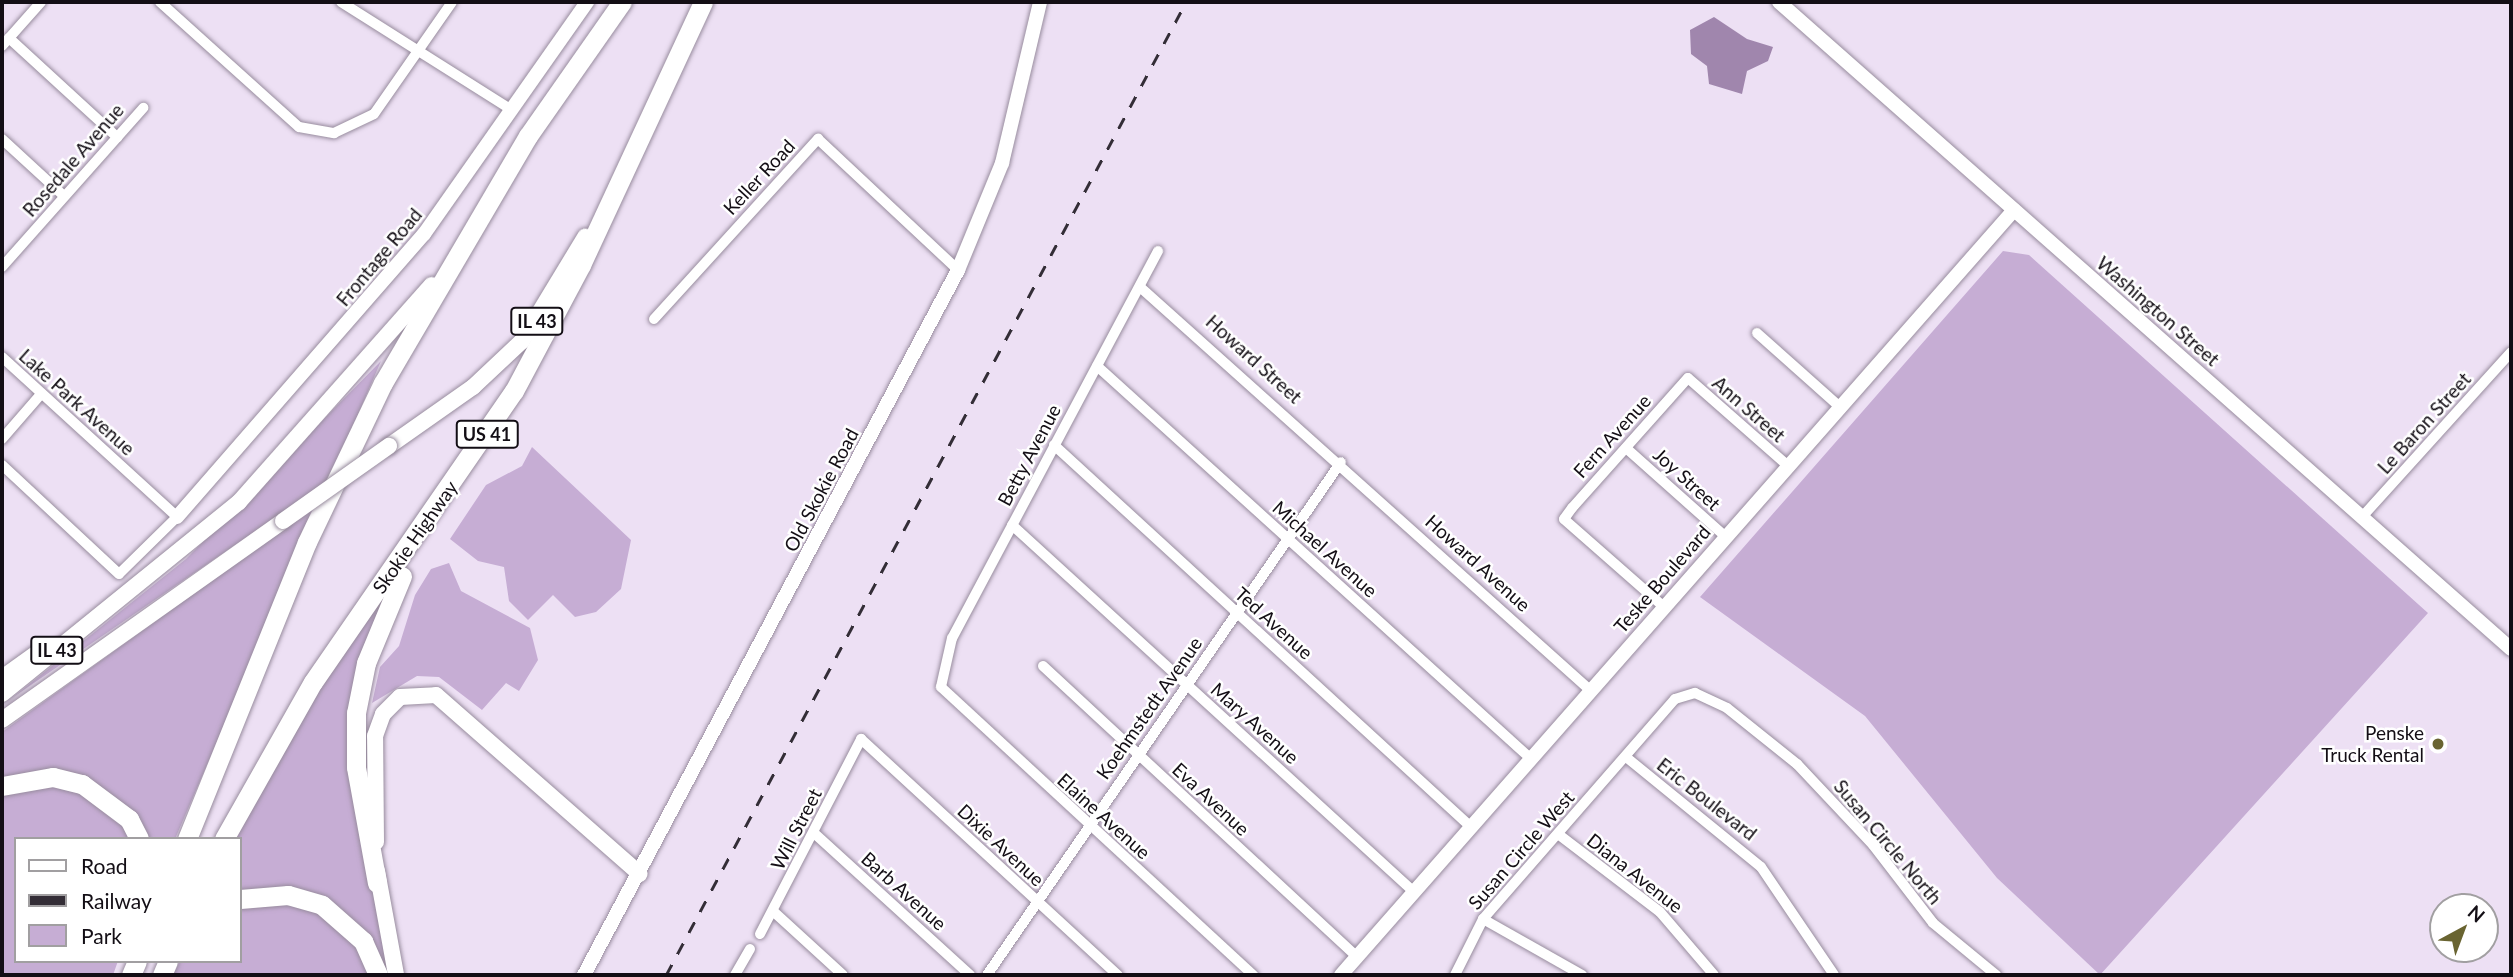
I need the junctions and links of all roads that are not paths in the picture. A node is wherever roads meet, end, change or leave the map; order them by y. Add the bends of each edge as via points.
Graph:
1 (41, 2) edge
2 (160, 2) edge
3 (341, 2) edge
4 (452, 2) edge
5 (587, 2) edge
6 (622, 2) edge
7 (703, 2) edge
8 (1040, 2) edge
9 (1779, 2) edge
10 (5, 42) edge
11 (420, 47) junction
12 (142, 108) dead end
13 (510, 109) junction
14 (117, 136) junction
15 (2, 139) edge
16 (633, 151) junction
17 (64, 196) junction
18 (2014, 210) junction
19 (2, 247) edge
20 (1158, 251) dead end
21 (12, 256) junction
22 (2, 267) edge
23 (445, 270) junction
24 (958, 270) junction
25 (1140, 287) junction
26 (654, 319) dead end
27 (1757, 332) dead end
28 (2511, 352) edge
29 (2, 357) edge
30 (1097, 366) junction
31 (1688, 378) joint
32 (514, 391) junction
33 (41, 394) junction
34 (1840, 407) junction
35 (2, 439) edge
36 (1054, 445) junction
37 (1626, 448) junction
38 (1341, 462) junction
39 (2, 465) edge
40 (1788, 466) junction
41 (177, 517) junction
42 (2362, 517) junction
43 (1012, 525) junction
44 (1726, 537) junction
45 (1288, 539) junction
46 (112, 607) junction
47 (1664, 607) junction
48 (1237, 612) junction
49 (2511, 649) edge
50 (1042, 666) dead end
51 (2, 678) edge
52 (940, 678) joint
53 (1187, 684) junction
54 (1590, 690) junction
55 (2, 694) edge
56 (2, 720) edge
57 (862, 738) joint
58 (1138, 755) junction
59 (1626, 757) junction
60 (1530, 758) junction
61 (2, 786) edge
62 (1470, 826) junction
63 (1090, 827) junction
64 (814, 833) junction
65 (1558, 834) junction
66 (138, 837) edge
67 (188, 837) edge
68 (225, 837) edge
69 (640, 873) junction
70 (377, 883) junction
71 (1413, 891) junction
72 (242, 899) edge
73 (1037, 902) junction
74 (774, 912) junction
75 (1483, 919) junction
76 (760, 933) dead end
77 (750, 949) dead end
78 (1357, 957) junction
79 (378, 975) edge
80 (396, 975) edge
81 (584, 975) edge
82 (735, 975) edge
83 (843, 975) edge
84 (970, 975) edge
85 (987, 975) edge
86 (1118, 975) edge
87 (1253, 975) edge
88 (1342, 975) edge
89 (1455, 975) edge
90 (1582, 975) edge
91 (1714, 975) edge
92 (1834, 975) edge
93 (1996, 975) edge

1 - 10 street
2 - 11 street via 285,116 323,133 345,131 374,114
3 - 11 street
4 - 11 street
5 - 13 street, Frontage Road
6 - 23 highway
7 - 16 highway, Skokie Highway / US 41
8 - 24 street, Old Skokie Road via 1002,163
9 - 18 street, Washington Street
10 - 14 street
11 - 13 street
12 - 14 street, Rosedale Avenue
13 - 41 street, Frontage Road via 424,234
14 - 17 street, Rosedale Avenue
15 - 17 street
16 - 32 highway, Skokie Highway / US 41
16 - 56 main road, IL 43, bridge via 522,341 473,387
17 - 21 street, Rosedale Avenue
18 - 34 street, Teske Boulevard
18 - 42 street, Washington Street
19 - 21 street
20 - 25 street, Betty Avenue
21 - 22 street, Rosedale Avenue
23 - 46 main road, IL 43 via 377,354 239,502
23 - 67 highway via 307,542
24 - 26 street, Keller Road via 818,139
24 - 69 street, Old Skokie Road
25 - 30 street, Betty Avenue
25 - 38 street, Howard Street
27 - 34 street
28 - 42 street, Le Baron Street
29 - 33 street, Lake Park Avenue
30 - 36 street, Betty Avenue
30 - 45 street, Michael Avenue
31 - 37 street, Fern Avenue
31 - 40 street, Ann Street
32 - 68 highway, Skokie Highway / US 41 via 313,682
32 - 70 highway via 478,461 391,594 366,663 356,767
33 - 35 street
33 - 41 street, Lake Park Avenue
34 - 40 street, Teske Boulevard
36 - 43 street, Betty Avenue
36 - 48 street, Ted Avenue
37 - 44 street, Joy Street
37 - 47 street, Fern Avenue via 1564,519
38 - 45 street, Koehmstedt Avenue
38 - 54 street, Howard Avenue
39 - 41 street via 118,574
40 - 44 street, Teske Boulevard
42 - 49 street, Washington Street
43 - 52 street, Betty Avenue via 952,638
43 - 53 street, Mary Avenue
44 - 47 street, Teske Boulevard
45 - 48 street, Koehmstedt Avenue
45 - 60 street, Michael Avenue
46 - 51 main road
46 - 55 main road, IL 43
47 - 54 street, Teske Boulevard
48 - 53 street, Koehmstedt Avenue
48 - 62 street, Ted Avenue
50 - 58 street, Eva Avenue
52 - 63 street, Elaine Avenue via 951,701
53 - 58 street, Koehmstedt Avenue
53 - 71 street, Mary Avenue
54 - 60 street, Teske Boulevard
57 - 64 street, Will Street
57 - 73 street, Dixie Avenue
58 - 63 street, Koehmstedt Avenue
58 - 78 street, Eva Avenue
59 - 65 street, Susan Circle West
59 - 92 street, Eric Boulevard via 1761,867
59 - 93 street, Susan Circle North via 1683,694 1705,695 1797,764 1873,845 1933,923
60 - 62 street, Teske Boulevard
61 - 66 highway via 53,777 82,784 129,819
62 - 71 street, Teske Boulevard
63 - 73 street, Koehmstedt Avenue
63 - 87 street, Elaine Avenue
64 - 74 street, Will Street
64 - 84 street, Barb Avenue
65 - 75 street, Susan Circle West
65 - 91 street, Diana Avenue via 1660,912
69 - 70 main road via 454,705 416,693 383,714 375,736
69 - 81 street, Old Skokie Road
70 - 80 main road
71 - 78 street, Teske Boulevard
72 - 79 highway via 288,895 322,905 363,941
73 - 85 street, Koehmstedt Avenue
73 - 86 street, Dixie Avenue
74 - 76 street, Will Street
74 - 83 street
75 - 89 street, Susan Circle West
75 - 90 street
77 - 82 street
78 - 88 street, Teske Boulevard

